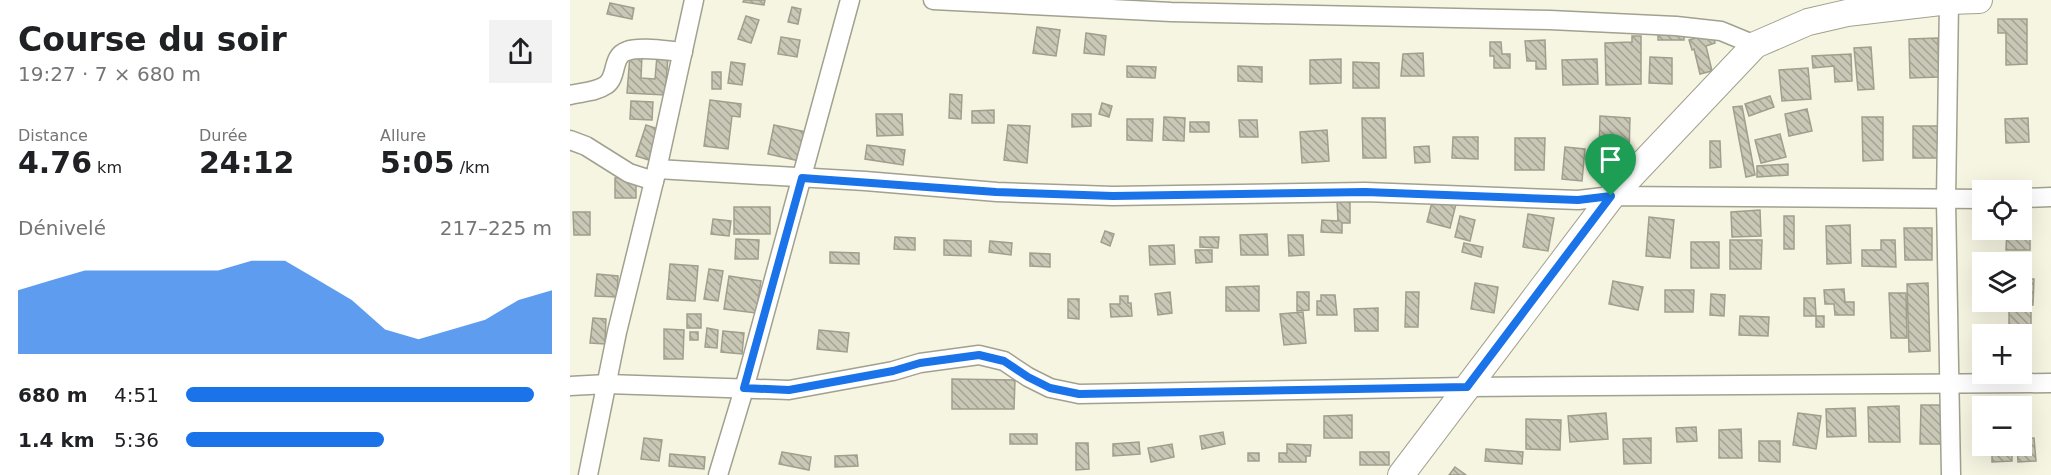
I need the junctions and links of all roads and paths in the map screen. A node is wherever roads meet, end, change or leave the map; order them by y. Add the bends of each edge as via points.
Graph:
1 (694, 0) edge
2 (850, 0) edge
3 (933, 0) edge
4 (1979, 0) edge
5 (1949, 1) edge
6 (1755, 45) junction
7 (683, 52) junction
8 (570, 95) edge
9 (570, 140) edge
10 (656, 175) junction
11 (802, 178) junction
12 (1611, 196) junction
13 (2051, 197) edge
14 (2032, 198) edge
15 (1972, 199) edge
16 (1946, 200) junction
17 (2051, 383) edge
18 (607, 384) junction
19 (1948, 384) junction
20 (570, 386) edge
21 (1467, 387) junction
22 (744, 388) junction
23 (588, 475) edge
24 (718, 475) edge
25 (1401, 475) edge
26 (1951, 475) edge

1 - 7 street
2 - 11 street
3 - 6 street via 1171,12 1676,26 1720,31
4 - 5 street
5 - 6 street via 1847,13 1808,22
5 - 16 street
6 - 12 street
7 - 8 street via 629,50 617,59 606,85
7 - 10 street
9 - 10 street via 629,173
10 - 11 street
10 - 18 street
11 - 12 street via 1113,196 1365,192 1578,200
11 - 22 street
12 - 16 street
12 - 21 street
13 - 14 street
15 - 16 street
16 - 19 street
17 - 19 street
18 - 20 street
18 - 22 street
18 - 23 street
19 - 21 street
19 - 26 street
21 - 22 street via 1079,394 1050,388 1004,361 979,355 789,390
21 - 25 street
22 - 24 street

